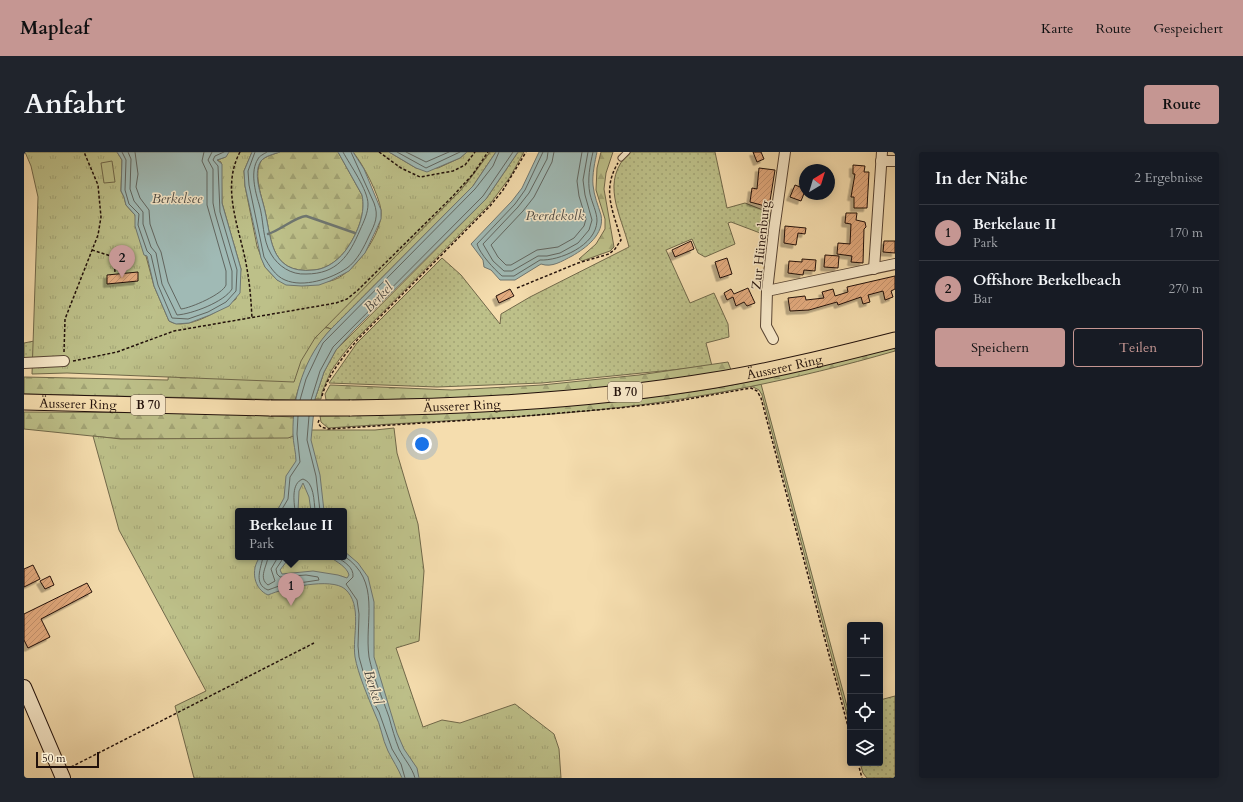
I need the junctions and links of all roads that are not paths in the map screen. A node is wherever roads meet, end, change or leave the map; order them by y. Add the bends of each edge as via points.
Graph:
1 (627, 152) edge
2 (785, 152) edge
3 (881, 156) edge
4 (621, 158) road end
5 (895, 161) edge
6 (895, 264) edge
7 (874, 269) junction
8 (767, 291) junction
9 (773, 339) dead end
10 (895, 340) edge
11 (64, 361) road end
12 (24, 362) edge
13 (24, 402) edge
14 (24, 687) edge
15 (62, 775) edge

1 - 4 lane
2 - 8 street, Zur Hünenburg
3 - 5 street
3 - 7 street
6 - 7 street
7 - 8 street
8 - 9 street, Zur Hünenburg via 766,326
10 - 13 main road, Äusserer Ring / B 70, bridge via 770,370 714,380 514,401 350,408
11 - 12 street
14 - 15 street

